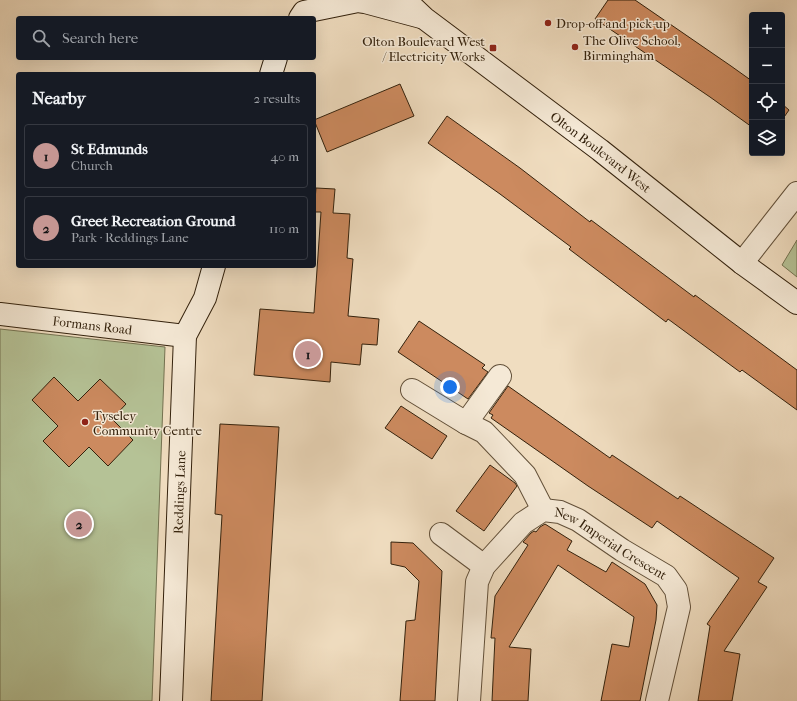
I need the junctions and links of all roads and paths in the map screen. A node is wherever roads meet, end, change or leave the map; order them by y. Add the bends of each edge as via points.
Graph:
1 (294, 0) edge
2 (405, 0) edge
3 (289, 16) edge
4 (301, 16) edge
5 (424, 18) junction
6 (275, 60) edge
7 (272, 72) edge
8 (797, 193) edge
9 (742, 263) junction
10 (213, 268) edge
11 (797, 303) edge
12 (0, 314) edge
13 (185, 336) junction
14 (500, 376) dead end
15 (412, 390) dead end
16 (466, 424) junction
17 (543, 510) junction
18 (441, 534) dead end
19 (484, 566) junction
20 (171, 701) edge
21 (468, 701) edge
22 (656, 701) edge

1 - 3 street
2 - 5 street, Olton Boulevard West
4 - 5 street via 304,12 358,1
5 - 9 street, Olton Boulevard West via 600,150
6 - 7 street
8 - 9 street
9 - 11 street, Olton Boulevard West
10 - 13 street, Reddings Lane via 205,298
12 - 13 street, Formans Road
13 - 20 street, Reddings Lane
14 - 16 street
15 - 16 street, New Imperial Crescent
16 - 17 street, New Imperial Crescent via 484,432 526,475
17 - 19 street, New Imperial Crescent via 523,523
17 - 22 street, New Imperial Crescent via 560,512 578,520 666,576 676,590 680,608
18 - 19 street
19 - 21 street, New Imperial Crescent via 477,582

